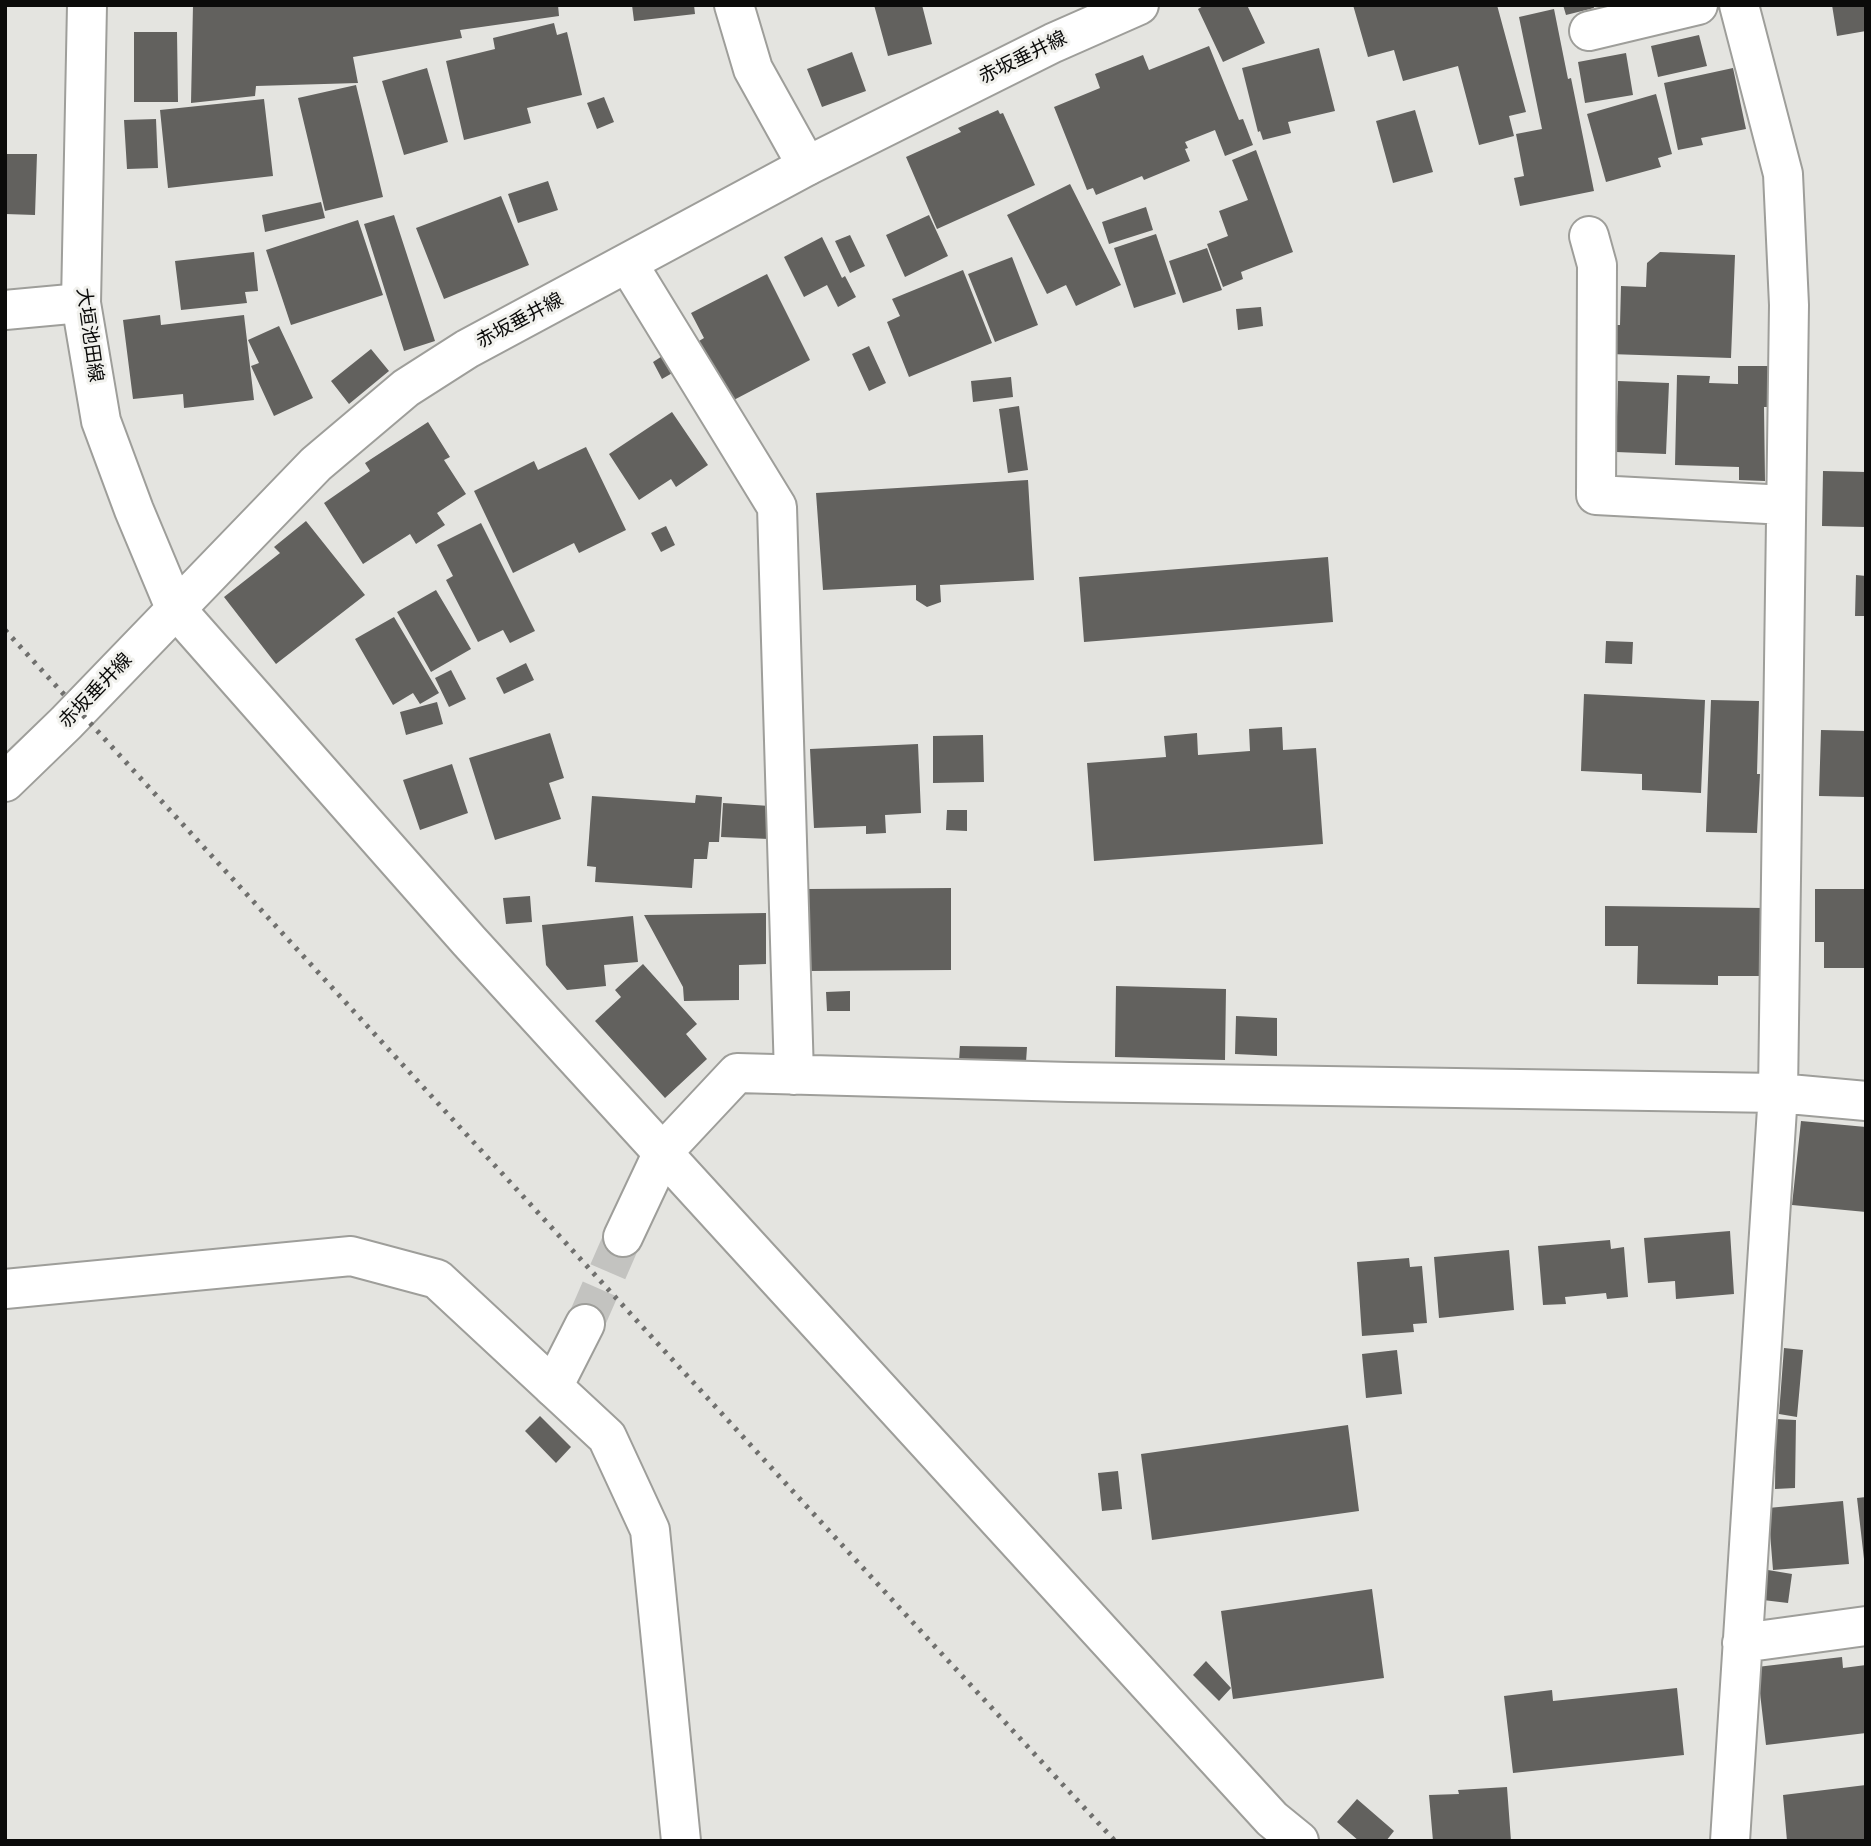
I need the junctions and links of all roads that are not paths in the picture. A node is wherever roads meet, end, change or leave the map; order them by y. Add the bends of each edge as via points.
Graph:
1 (86, 5) edge
2 (734, 5) edge
3 (1139, 5) edge
4 (1699, 5) edge
5 (1739, 5) edge
6 (1589, 31) dead end
7 (807, 166) junction
8 (1589, 236) dead end
9 (628, 264) junction
10 (81, 303) junction
11 (5, 310) edge
12 (1786, 505) junction
13 (175, 608) junction
14 (5, 782) edge
15 (794, 1074) junction
16 (1778, 1093) junction
17 (1866, 1101) edge
18 (663, 1152) junction
19 (624, 1237) tunnel mouth
20 (5, 1289) edge
21 (585, 1324) tunnel mouth
22 (553, 1387) junction
23 (1866, 1626) edge
24 (1742, 1643) junction
25 (681, 1841) edge
26 (1299, 1841) edge
27 (1730, 1841) edge

1 - 10 street, 大垣池田線
2 - 7 street via 753,69
3 - 7 street, 赤坂垂井線
4 - 6 street
5 - 12 street via 1783,174 1789,305
7 - 9 street, 赤坂垂井線
8 - 12 street via 1597,264 1596,495
9 - 13 street, 赤坂垂井線 via 467,349 406,388 316,464
9 - 15 street via 777,507
10 - 11 street
10 - 13 street, 大垣池田線 via 101,421
12 - 16 street
13 - 14 street, 赤坂垂井線
13 - 18 street, 大垣池田線 via 469,942
15 - 16 street
15 - 18 street via 737,1073
16 - 17 street
16 - 24 street
18 - 19 street
18 - 26 street, 大垣池田線 via 1272,1819
20 - 22 street via 351,1256 437,1279
21 - 22 street
22 - 25 street via 607,1437 650,1530
23 - 24 street
24 - 27 street

